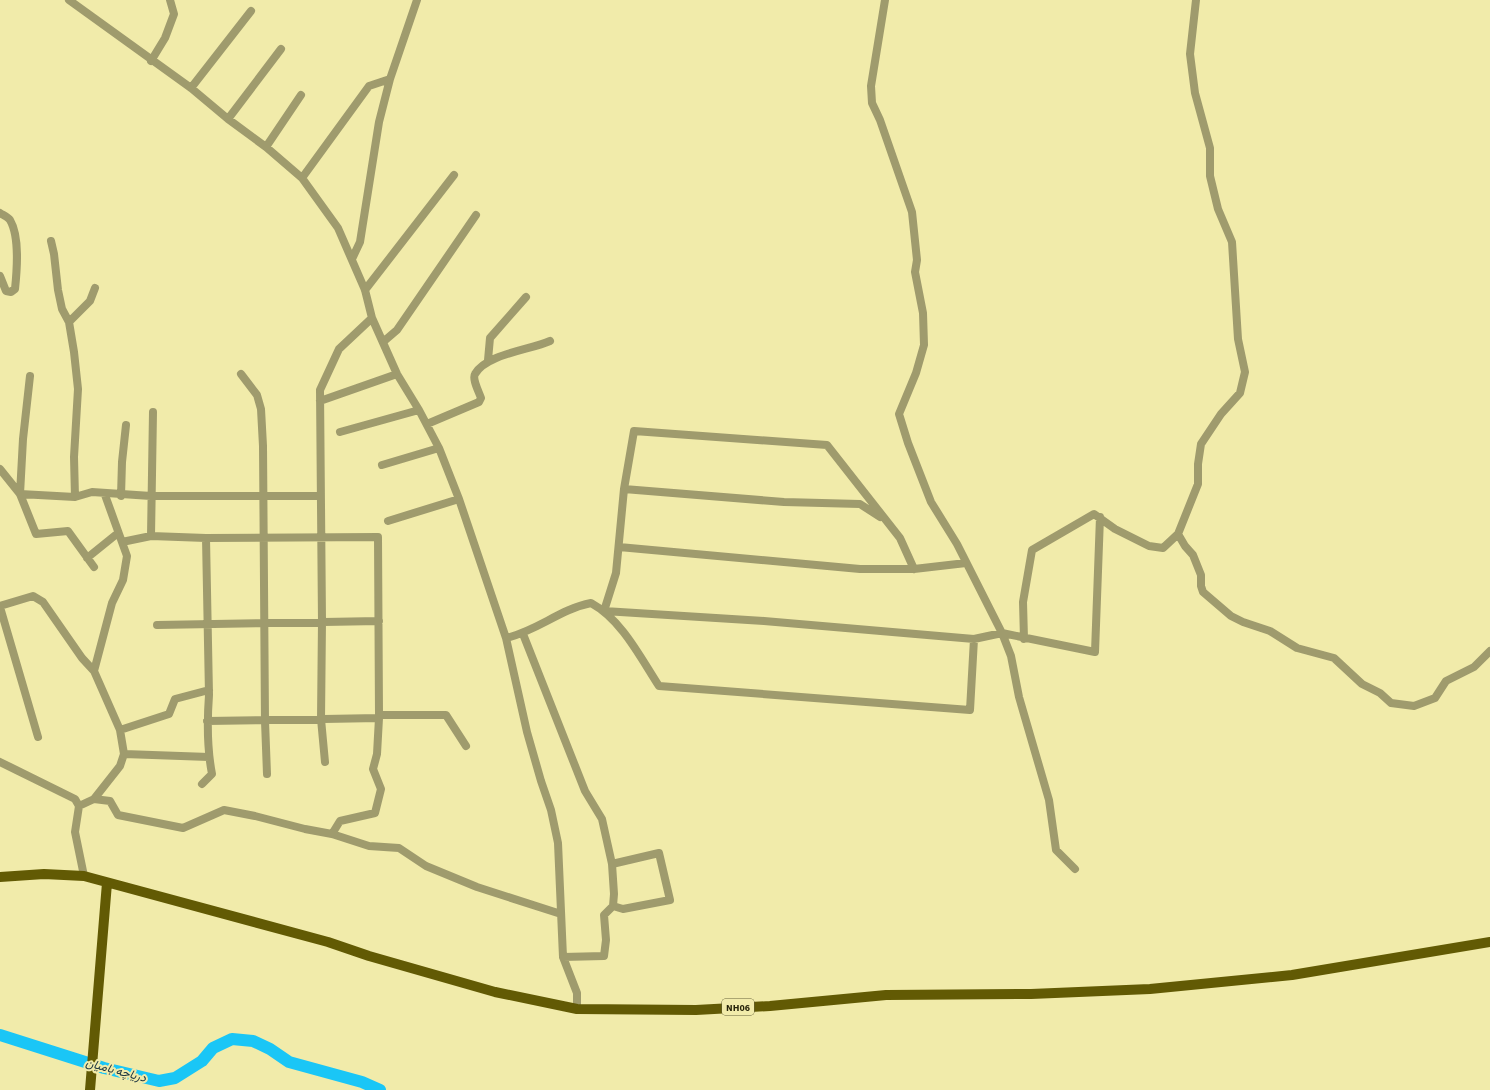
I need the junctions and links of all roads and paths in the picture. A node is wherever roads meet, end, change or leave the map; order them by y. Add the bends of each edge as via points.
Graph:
1 (69, 0) edge
2 (170, 0) edge
3 (417, 0) edge
4 (885, 0) edge
5 (1196, 0) edge
6 (251, 11) dead end
7 (281, 48) dead end
8 (151, 61) junction
9 (390, 79) junction
10 (191, 88) junction
11 (301, 95) dead end
12 (228, 118) junction
13 (266, 146) junction
14 (454, 175) dead end
15 (302, 178) junction
16 (0, 213) edge
17 (476, 215) dead end
18 (51, 241) dead end
19 (352, 259) junction
20 (0, 276) edge
21 (95, 288) dead end
22 (365, 290) junction
23 (526, 297) dead end
24 (372, 318) junction
25 (68, 322) junction
26 (550, 340) dead end
27 (383, 342) junction
28 (488, 360) junction
29 (241, 374) dead end
30 (397, 374) junction
31 (30, 376) dead end
32 (320, 401) junction
33 (420, 410) junction
34 (153, 412) dead end
35 (427, 424) junction
36 (126, 425) dead end
37 (340, 432) dead end
38 (439, 448) junction
39 (382, 465) dead end
40 (0, 470) edge
41 (624, 489) junction
42 (20, 494) junction
43 (105, 494) junction
44 (121, 496) junction
45 (151, 496) junction
46 (320, 496) junction
47 (75, 497) junction
48 (263, 497) junction
49 (459, 499) junction
50 (1100, 517) junction
51 (388, 521) dead end
52 (886, 521) junction
53 (118, 533) junction
54 (1178, 534) junction
55 (151, 536) junction
56 (322, 537) junction
57 (206, 538) junction
58 (264, 538) junction
59 (122, 542) junction
60 (618, 548) junction
61 (87, 558) junction
62 (966, 563) junction
63 (94, 567) dead end
64 (914, 569) junction
65 (0, 606) edge
66 (604, 610) junction
67 (379, 620) junction
68 (322, 621) junction
69 (264, 623) junction
70 (209, 624) junction
71 (157, 625) dead end
72 (1002, 633) junction
73 (522, 634) junction
74 (506, 638) junction
75 (974, 639) junction
76 (1024, 639) junction
77 (1490, 651) edge
78 (94, 671) junction
79 (209, 690) junction
80 (379, 716) junction
81 (320, 719) junction
82 (208, 721) junction
83 (265, 721) junction
84 (120, 730) junction
85 (38, 736) dead end
86 (466, 746) dead end
87 (124, 754) junction
88 (209, 757) junction
89 (0, 762) edge
90 (325, 762) dead end
91 (267, 774) dead end
92 (202, 784) dead end
93 (94, 799) junction
94 (79, 806) junction
95 (332, 834) junction
96 (612, 864) junction
97 (1075, 869) dead end
98 (84, 876) junction
99 (0, 877) edge
100 (107, 883) junction
101 (613, 906) junction
102 (561, 914) junction
103 (1490, 942) edge
104 (563, 957) junction
105 (577, 1009) junction
106 (90, 1085) edge

1 - 8 street
2 - 8 street via 174,14 165,38
3 - 9 street
4 - 62 street via 871,86 872,103 912,212 917,260 915,272 923,313 924,345 916,373 899,414 931,502
5 - 54 street via 1190,54 1195,93 1210,148 1210,176 1218,209 1232,242 1238,339 1245,372 1240,393 1221,414 1201,444 1198,484
6 - 10 street
7 - 12 street
8 - 10 street
9 - 15 street via 369,86
9 - 19 street via 379,122 360,242
10 - 12 street
11 - 13 street
12 - 13 street
13 - 15 street
14 - 22 street
15 - 19 street via 338,228
16 - 20 street via 9,219 13,227 18,262 15,289 11,292 6,291
17 - 27 street via 397,330
18 - 25 street via 58,290
19 - 22 street
21 - 25 street via 90,301
22 - 24 street
23 - 28 street via 490,338
24 - 27 street
24 - 32 street via 339,349 320,390
25 - 47 street via 78,389 74,457
26 - 28 street
27 - 30 street
28 - 35 street via 474,378 481,398 478,402
29 - 48 street via 257,395 261,409
30 - 32 street
30 - 33 street
31 - 42 street
32 - 46 street
33 - 35 street
33 - 37 street
34 - 45 street
35 - 38 street
36 - 44 street
38 - 39 street
38 - 49 street
40 - 42 street
41 - 52 street via 784,502 860,504
41 - 52 street via 634,431 827,445
41 - 60 street
42 - 47 street
42 - 61 street via 36,534 68,531
43 - 44 street
43 - 47 street via 92,492
43 - 53 street
44 - 45 street
45 - 48 street
45 - 55 street
46 - 48 street
46 - 56 street
48 - 58 street
49 - 51 street
49 - 74 street
50 - 54 street via 1114,529 1149,546 1163,548
50 - 76 street via 1094,514 1032,550 1023,602
50 - 76 street via 1095,652
52 - 64 street via 900,538
53 - 59 street
53 - 61 street
54 - 77 street via 1193,556 1201,574 1203,592 1231,616 1270,631 1297,648 1334,658 1362,684 1380,693 1391,703 1414,706 1435,698 1446,681 1474,667
55 - 57 street
55 - 59 street
56 - 58 street
56 - 67 street via 378,537
56 - 68 street
57 - 58 street
57 - 70 street
58 - 69 street
59 - 78 street via 127,556 123,580 112,603
60 - 64 street via 860,569
60 - 66 street via 616,573
61 - 63 street
62 - 64 street
62 - 72 street
65 - 78 street via 33,596 43,602
65 - 85 street
66 - 73 street via 591,603 575,606
66 - 75 street
66 - 75 street via 631,643 659,686 850,702 970,710
67 - 68 street
67 - 80 street
68 - 69 street
68 - 81 street
69 - 70 street
69 - 83 street
70 - 71 street
70 - 79 street
72 - 75 street
72 - 76 street
72 - 97 street via 1011,656 1019,697 1049,800 1056,850
73 - 74 street
73 - 96 street via 585,791 602,819
74 - 102 street via 527,732 551,810 558,843
78 - 84 street
79 - 82 street
79 - 84 street via 175,700 169,714
80 - 81 street
80 - 86 street via 446,715
80 - 95 street via 377,754 373,769 381,789 375,813 340,821
81 - 83 street
81 - 90 street
82 - 83 street
82 - 88 street
83 - 91 street
84 - 87 street
87 - 88 street
87 - 93 street via 120,766
88 - 92 street via 212,774
89 - 94 street via 75,799
93 - 94 street
93 - 95 street via 110,801 118,815 183,828 224,810
94 - 98 street via 75,832
95 - 102 street via 369,846 399,848 426,866 477,887
96 - 101 street
96 - 101 street via 660,852 670,900 623,908
98 - 99 main road, NH06 via 44,874
98 - 100 main road, NH06
100 - 105 main road, NH06 via 149,892 328,942 496,992
100 - 106 main road
101 - 104 street via 604,915 604,956
102 - 104 street
103 - 105 main road, NH06 via 1292,975 1150,989 1030,994 886,995 696,1010
104 - 105 street via 577,993

